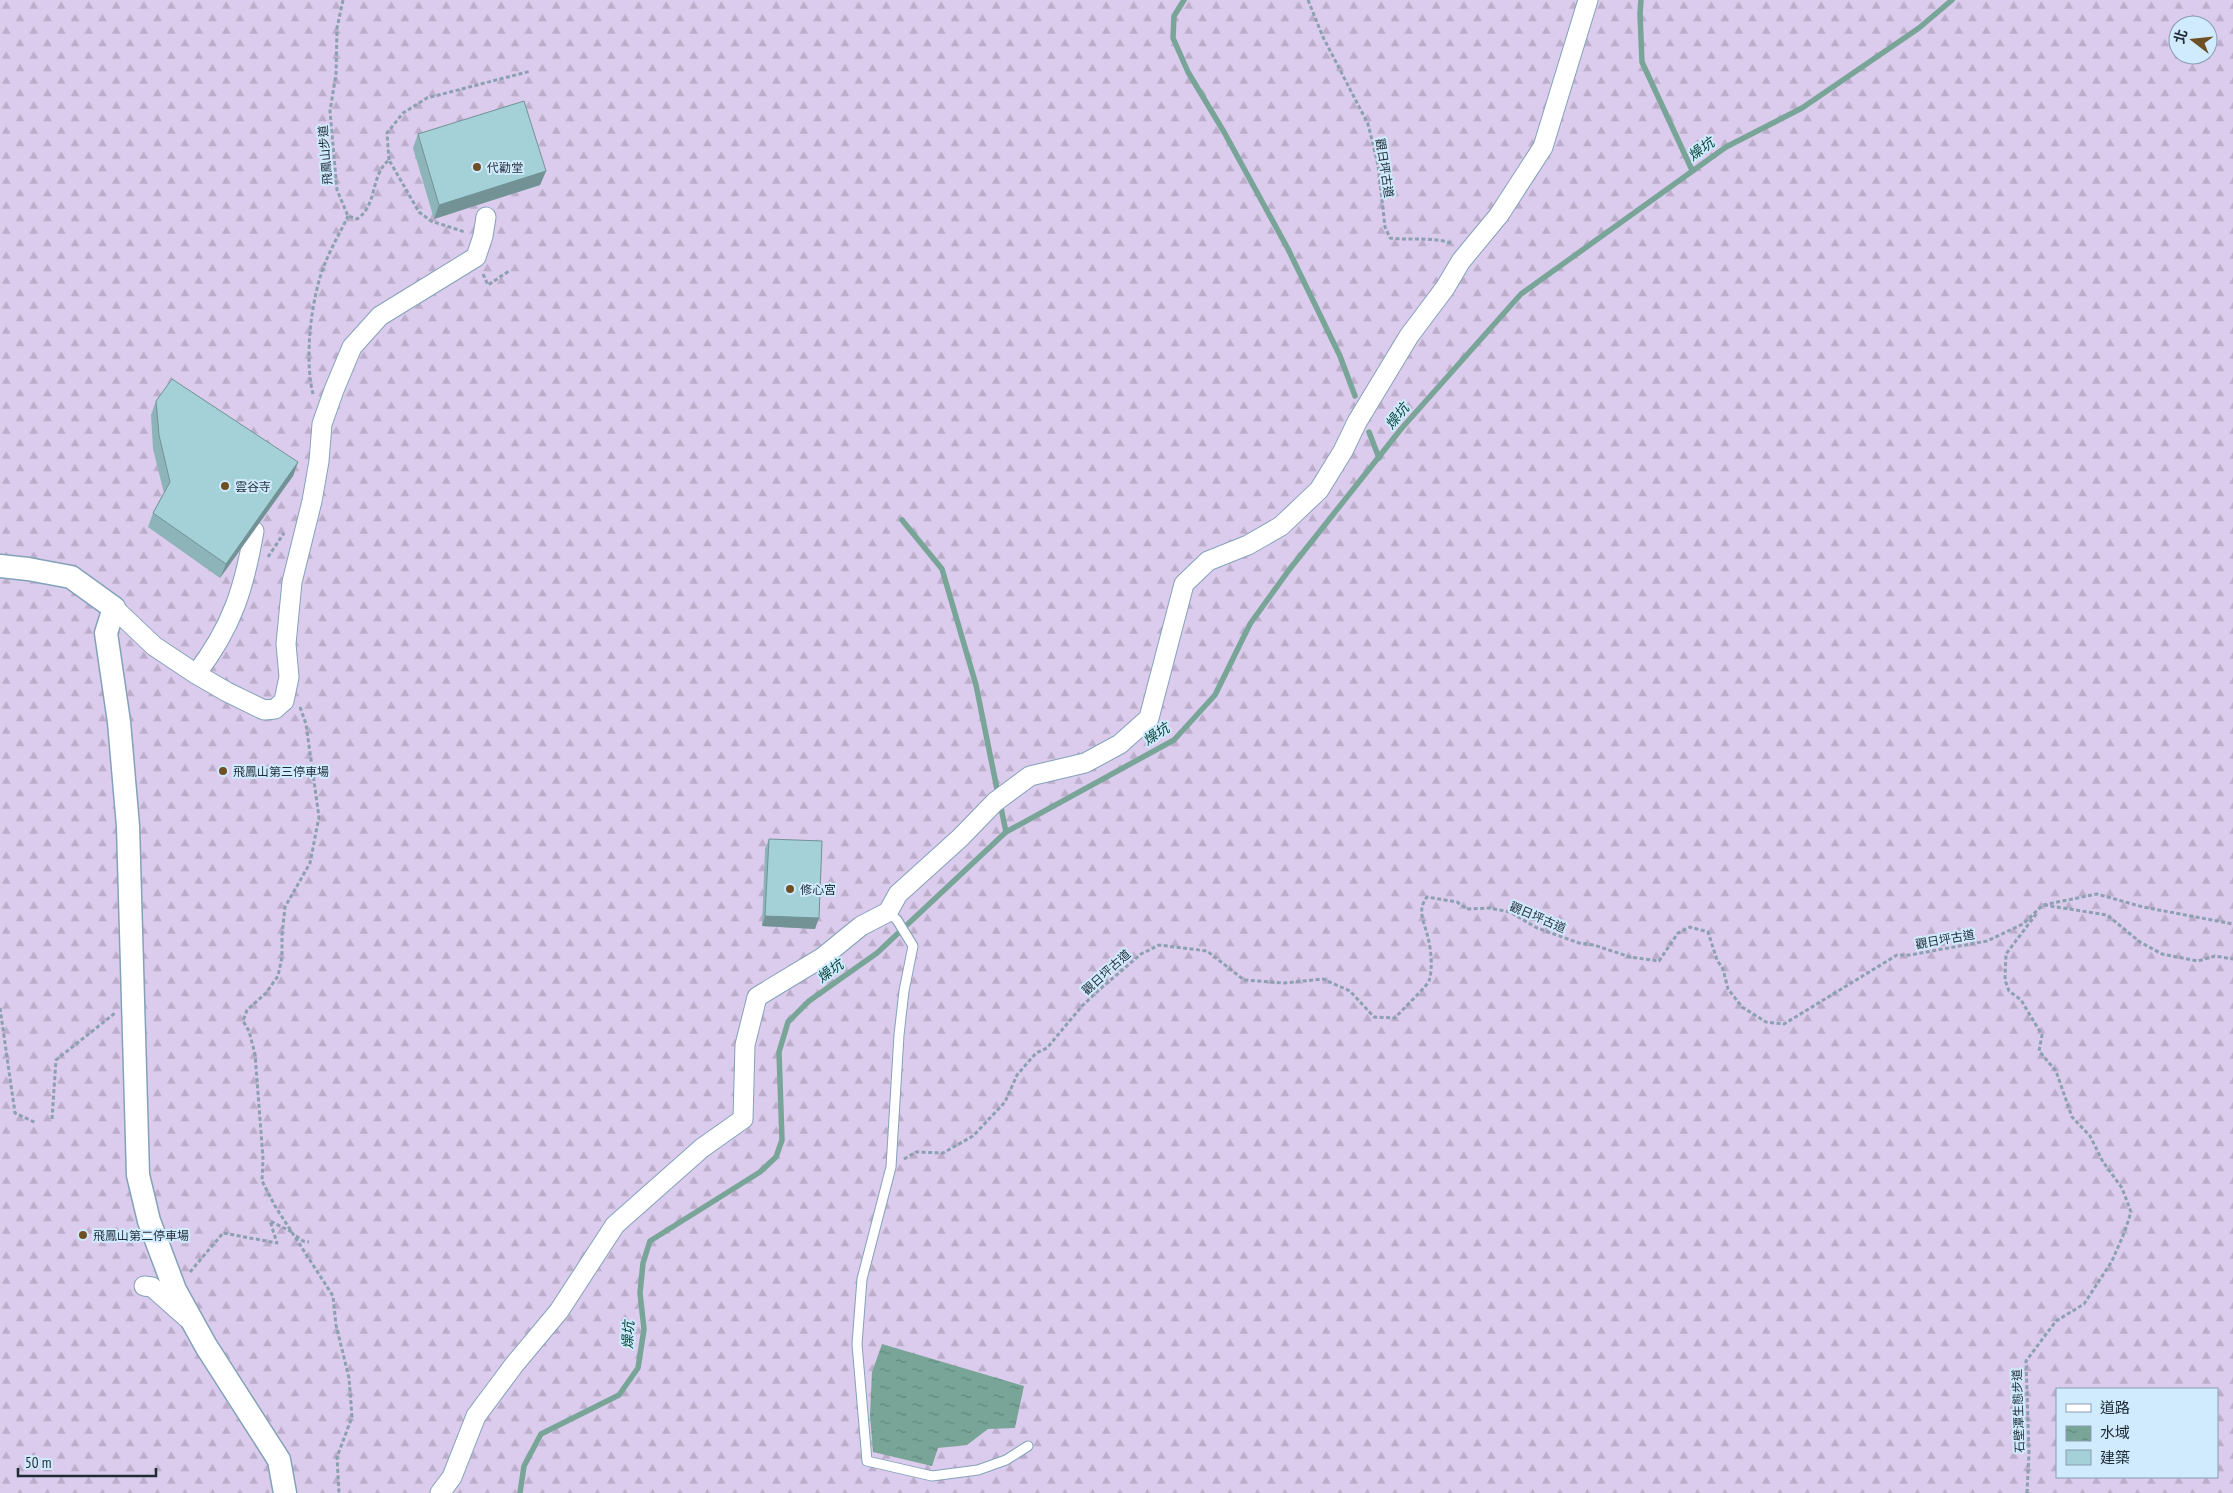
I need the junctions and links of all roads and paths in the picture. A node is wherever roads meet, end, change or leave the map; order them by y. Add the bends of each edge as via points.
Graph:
1 (343, 0) edge
2 (1308, 0) edge
3 (1588, 0) edge
4 (531, 71) dead end
5 (389, 160) junction
6 (348, 216) junction
7 (486, 217) dead end
8 (1470, 252) junction
9 (477, 253) junction
10 (509, 272) dead end
11 (322, 424) junction
12 (289, 527) dead end
13 (254, 531) edge
14 (266, 560) dead end
15 (0, 566) edge
16 (114, 608) junction
17 (196, 674) junction
18 (290, 677) junction
19 (2043, 905) junction
20 (892, 916) junction
21 (2233, 924) edge
22 (2233, 959) edge
23 (133, 998) junction
24 (0, 1008) edge
25 (52, 1119) dead end
26 (36, 1123) dead end
27 (891, 1167) junction
28 (292, 1232) junction
29 (295, 1236) junction
30 (309, 1242) dead end
31 (144, 1286) dead end
32 (175, 1290) junction
33 (195, 1326) junction
34 (1028, 1446) dead end
35 (285, 1493) edge
36 (339, 1493) edge
37 (440, 1493) edge
38 (2027, 1493) edge

1 - 6 path, 飛鳳山步道 via 337,28 336,74 330,110 337,190
2 - 8 path, 觀日坪古道 via 1323,37 1368,124 1378,165 1385,227 1390,238 1410,241 1440,239
3 - 8 street via 1543,147 1499,215
4 - 5 path via 427,98 403,113 387,133
5 - 6 path via 380,173 370,206 357,219
5 - 9 path via 419,212 431,220 466,232
6 - 11 path via 317,286 309,378
7 - 9 street
8 - 20 street via 1409,336 1319,490 1281,526 1248,545 1208,561 1184,584 1149,718 1120,744 1085,763 1030,776 1002,797 898,894
9 - 10 path via 488,285
9 - 11 street via 380,316 352,347
11 - 18 street via 314,491 292,582 286,644
12 - 14 path
13 - 17 street via 242,590 228,624
15 - 16 street via 71,577
16 - 17 street via 154,646
16 - 23 street via 106,633 119,722 128,826
17 - 18 street via 264,710 275,709 284,701
18 - 28 path via 306,724 319,818 310,863 285,907 278,976 266,993 247,1010 243,1021 255,1054 262,1181
19 - 21 path via 2096,894 2143,907
19 - 22 path via 2107,915 2140,942 2162,954 2198,961 2215,956
19 - 27 path, 觀日坪古道 via 2023,924 1987,941 1897,955 1784,1024 1766,1022 1742,1007 1728,989 1708,932 1690,927 1678,933 1659,961 1579,943 1537,928 1510,912 1489,908 1467,909 1457,902 1427,897 1421,913 1429,940 1429,983 1395,1018 1374,1017 1350,991 1323,978 1284,983 1244,980 1207,951 1159,945 1141,954 1099,990 1047,1048 1036,1053 1017,1075 1005,1102 974,1136 943,1153 916,1152
19 - 38 path, 石壁潭生態步道 via 2006,954 2005,980 2042,1035 2040,1051 2056,1071 2072,1117 2090,1136 2103,1162 2122,1188 2131,1212 2112,1260 2084,1304 2056,1321 2026,1361
20 - 27 lane via 913,946 899,1035
20 - 37 street via 862,926 823,957 757,997 745,1045 743,1118 702,1148 615,1225 558,1311 476,1416 452,1477
23 - 25 path via 56,1060
23 - 32 street via 138,1175 149,1221
24 - 26 path via 15,1113
27 - 34 lane via 862,1279 858,1344 867,1461 932,1476 978,1470 1006,1460
28 - 29 path
28 - 32 path via 270,1222 277,1243 223,1233
29 - 30 path
29 - 36 path via 333,1296 336,1325 349,1378 352,1418 337,1457
31 - 33 street via 152,1287
32 - 33 street
33 - 35 street via 279,1460

